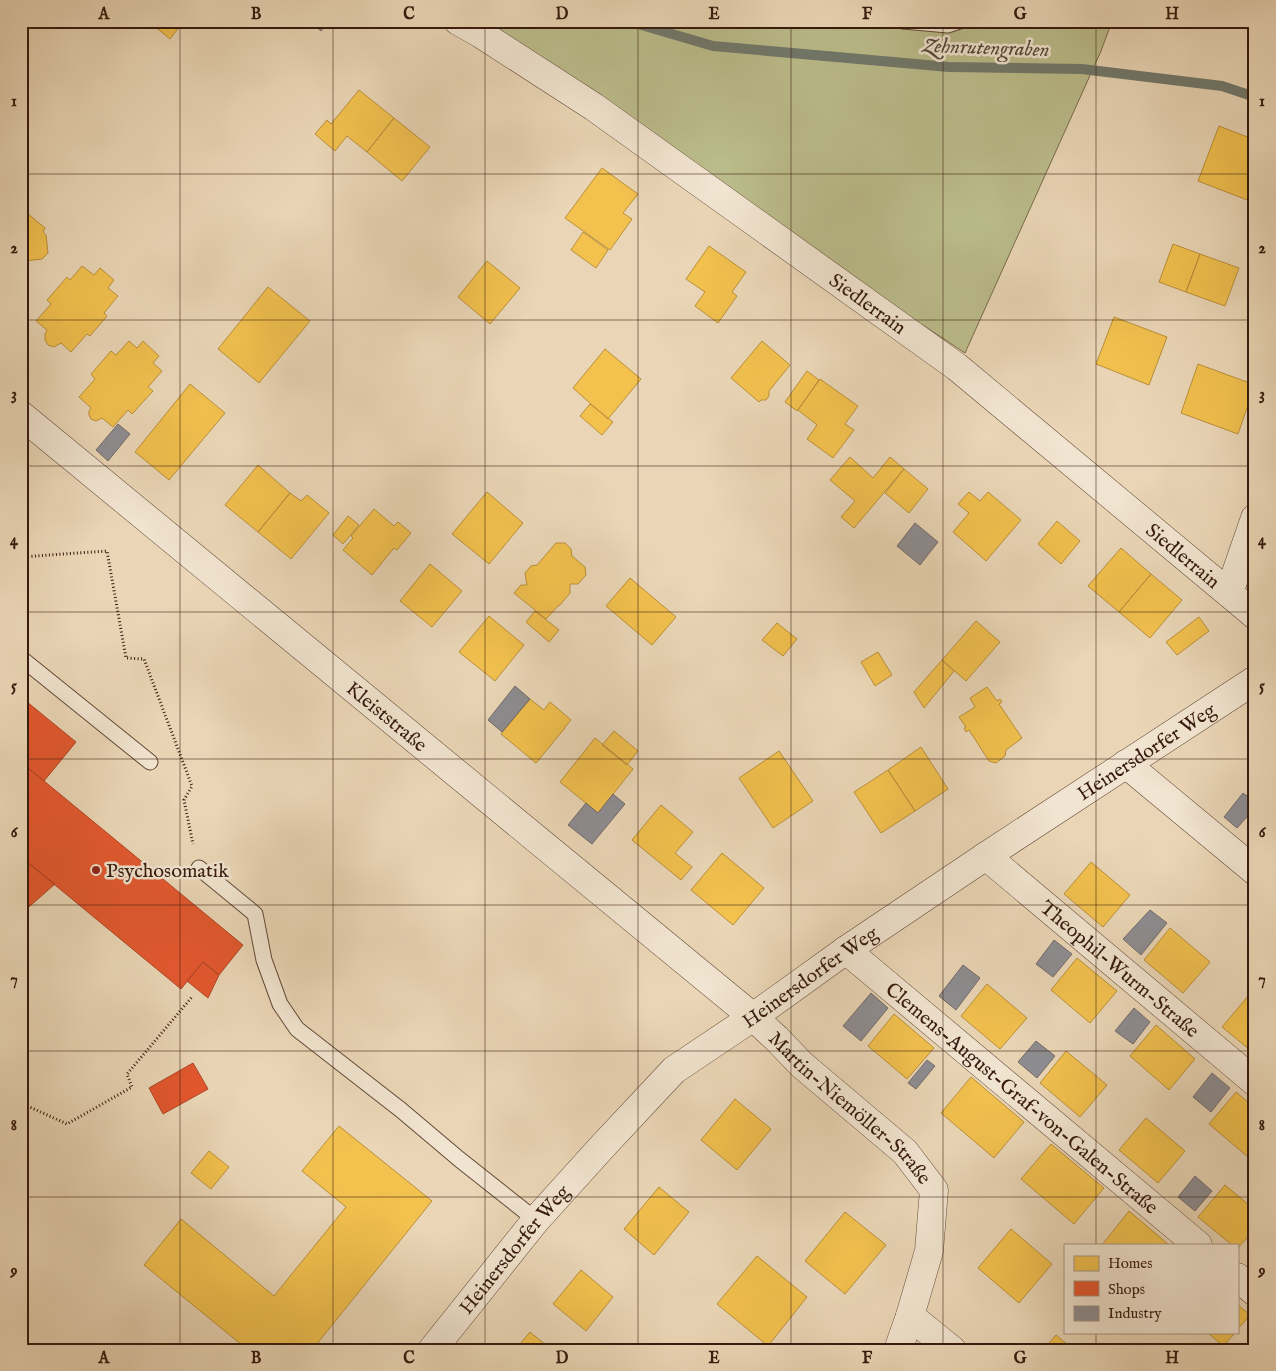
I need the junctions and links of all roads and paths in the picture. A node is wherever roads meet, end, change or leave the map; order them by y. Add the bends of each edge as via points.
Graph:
1 (458, 21) edge
2 (903, 21) edge
3 (960, 21) edge
4 (21, 415) edge
5 (1255, 518) edge
6 (21, 557) edge
7 (1229, 593) junction
8 (1255, 615) edge
9 (21, 658) edge
10 (1255, 680) edge
11 (150, 762) dead end
12 (1126, 764) junction
13 (986, 856) junction
14 (198, 868) joint
15 (1255, 871) edge
16 (846, 950) junction
17 (192, 997) dead end
18 (753, 1017) junction
19 (1255, 1082) edge
20 (21, 1106) edge
21 (536, 1220) junction
22 (1197, 1244) edge
23 (1238, 1279) edge
24 (1255, 1292) edge
25 (910, 1316) junction
26 (437, 1348) edge
27 (898, 1350) edge
28 (952, 1350) edge

1 - 7 street, Siedlerrain via 594,107 958,367
2 - 3 lane via 948,24
4 - 18 street, Kleiststraße
5 - 7 street
6 - 14 path via 107,551 126,658 144,659 192,786 184,800
7 - 8 street, Siedlerrain
9 - 11 lane
10 - 12 street, Heinersdorfer Weg
12 - 13 street, Heinersdorfer Weg
12 - 15 street
13 - 16 street, Heinersdorfer Weg
13 - 19 street, Theophil-Wurm-Straße
14 - 21 lane via 255,914 264,960 280,1004 297,1029
16 - 18 street, Heinersdorfer Weg
16 - 22 street, Clemens-August-Graf-von-Galen-Straße
17 - 20 path via 127,1074 132,1087 67,1124
18 - 21 street, Heinersdorfer Weg via 674,1070
18 - 25 street, Martin-Niemöller-Straße via 802,1065 904,1152 934,1190 929,1251
21 - 26 street, Heinersdorfer Weg
23 - 24 street
25 - 27 street, Martin-Niemöller-Straße
25 - 28 street

